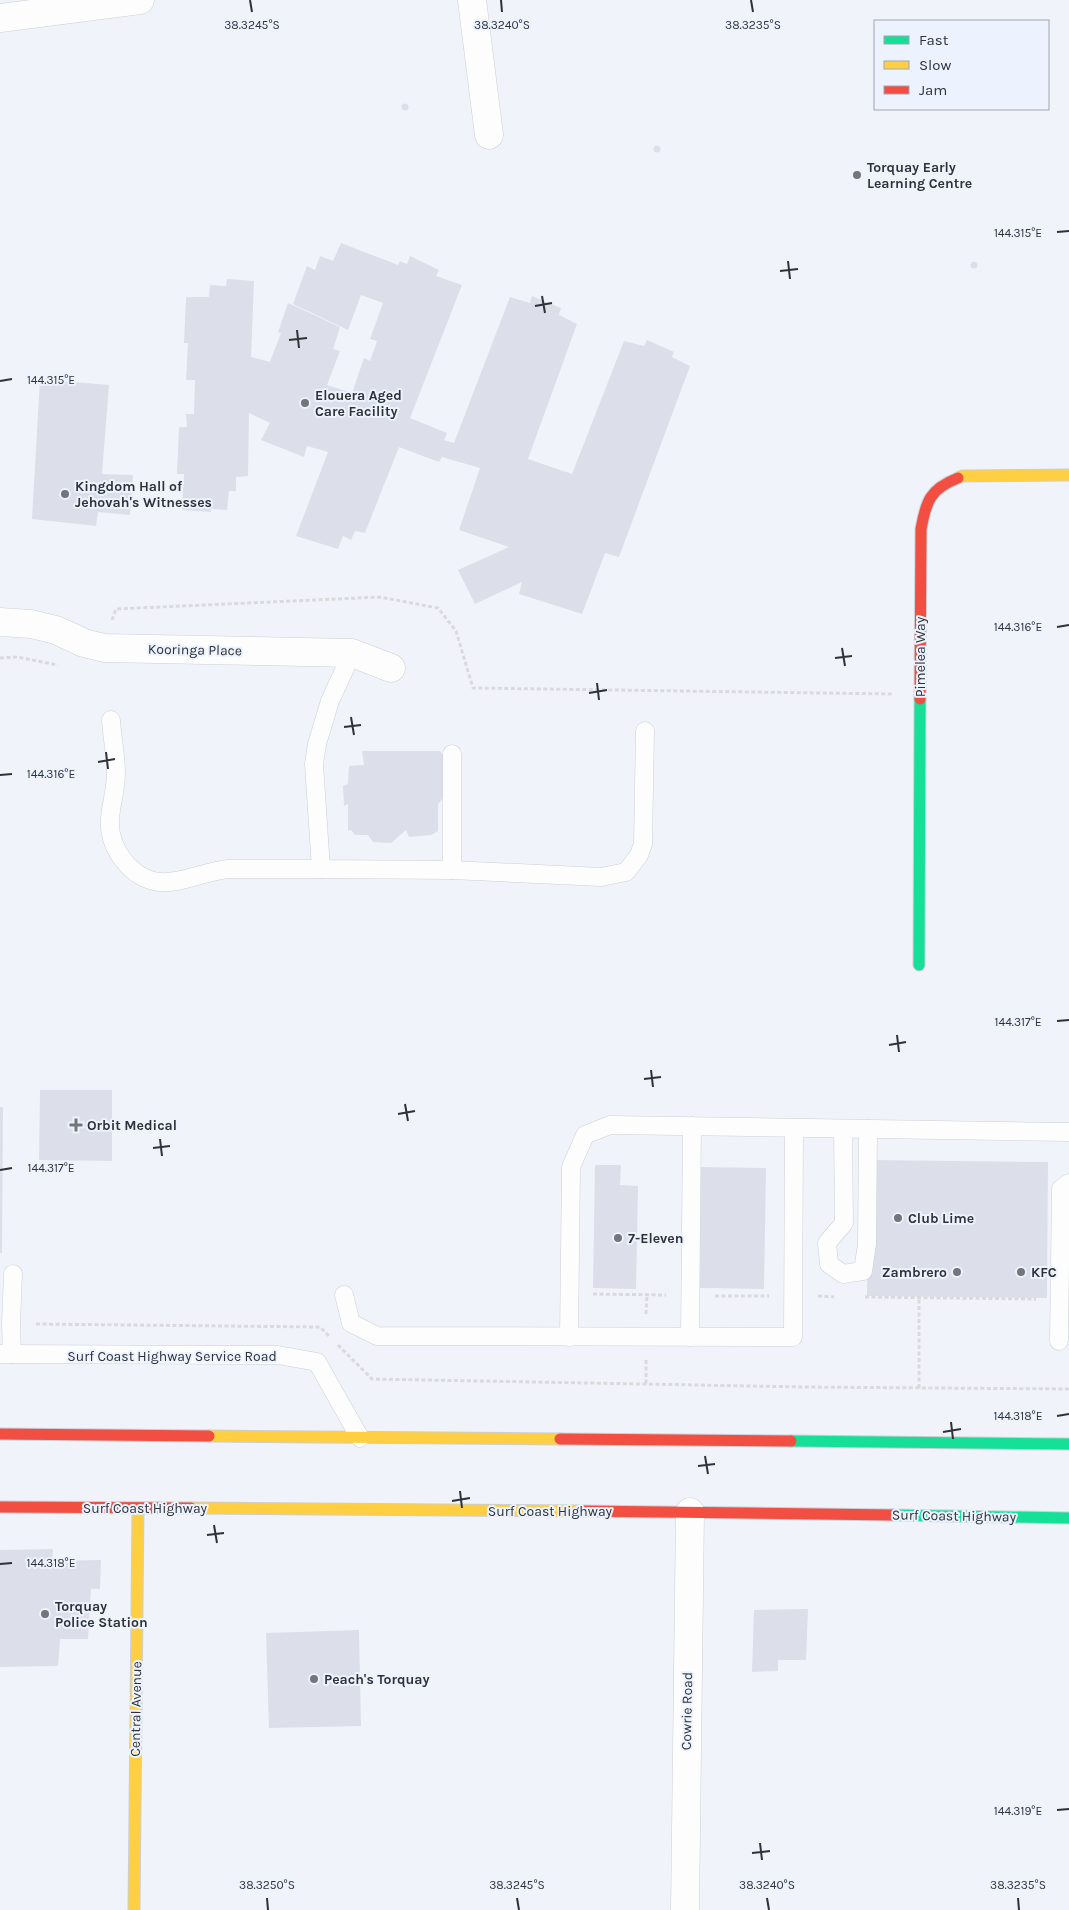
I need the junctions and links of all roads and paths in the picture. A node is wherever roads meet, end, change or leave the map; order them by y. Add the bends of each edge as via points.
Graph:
1 (140, 0) edge
2 (472, 0) edge
3 (0, 18) edge
4 (489, 135) dead end
5 (1069, 475) edge
6 (0, 622) edge
7 (104, 648) junction
8 (352, 653) junction
9 (0, 658) edge
10 (66, 666) dead end
11 (391, 668) dead end
12 (920, 694) junction
13 (111, 720) dead end
14 (644, 731) dead end
15 (452, 754) dead end
16 (321, 869) junction
17 (452, 870) junction
18 (919, 965) dead end
19 (692, 1126) junction
20 (794, 1128) junction
21 (843, 1129) junction
22 (868, 1129) junction
23 (1069, 1132) edge
24 (1069, 1183) edge
25 (13, 1274) dead end
26 (344, 1295) dead end
27 (919, 1298) dead end
28 (11, 1324) junction
29 (569, 1337) junction
30 (690, 1337) junction
31 (1059, 1341) dead end
32 (6, 1354) edge
33 (918, 1388) junction
34 (1069, 1389) edge
35 (0, 1434) edge
36 (360, 1438) junction
37 (1069, 1444) edge
38 (0, 1507) edge
39 (138, 1508) junction
40 (690, 1512) junction
41 (1069, 1518) edge
42 (134, 1910) edge
43 (685, 1910) edge

1 - 3 street
2 - 4 street
5 - 12 main road, Pimelea Way via 962,476 944,483 930,495 921,529
6 - 7 street, Kooringa Place via 56,630
7 - 8 street, Kooringa Place
7 - 12 path via 116,609 380,597 438,608 456,631 473,688
8 - 11 street, Kooringa Place
8 - 16 lane via 330,701 314,764
9 - 10 path via 17,657
12 - 18 main road, Pimelea Way
13 - 16 lane via 116,772 110,821 112,838 120,856 132,870 144,878 160,882 212,870
14 - 17 lane via 643,844 626,872 602,878
15 - 17 lane
16 - 17 lane
19 - 20 lane
19 - 29 lane via 610,1125 585,1135 570,1167
19 - 30 lane
20 - 21 lane
20 - 30 lane via 793,1337
21 - 22 lane
21 - 22 lane via 844,1223 826,1243 829,1264 843,1274 863,1271 867,1244
22 - 23 lane
24 - 31 lane via 1061,1189
25 - 28 lane
26 - 29 lane via 351,1323 378,1336
27 - 33 path
28 - 32 lane
28 - 33 path via 320,1326 372,1380
29 - 30 lane
32 - 36 lane, Surf Coast Highway Service Road via 278,1355 317,1362
33 - 34 path
35 - 36 main road
36 - 37 main road
38 - 39 main road, Surf Coast Highway
39 - 40 main road, Surf Coast Highway
39 - 42 main road, Central Avenue
40 - 41 main road, Surf Coast Highway
40 - 43 street, Cowrie Road

